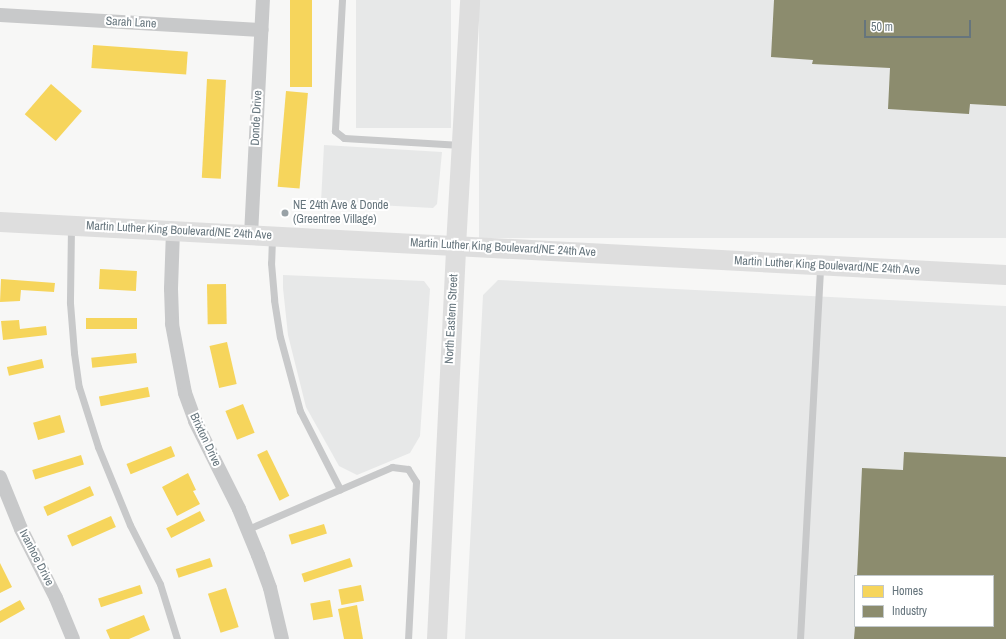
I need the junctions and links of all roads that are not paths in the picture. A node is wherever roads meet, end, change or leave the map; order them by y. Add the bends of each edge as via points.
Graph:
1 (263, 0) edge
2 (342, 0) edge
3 (470, 0) edge
4 (0, 15) edge
5 (262, 30) junction
6 (462, 145) junction
7 (0, 222) edge
8 (71, 225) junction
9 (173, 231) junction
10 (251, 235) junction
11 (272, 236) junction
12 (456, 246) junction
13 (820, 265) junction
14 (1006, 275) edge
15 (0, 477) edge
16 (340, 489) junction
17 (248, 529) junction
18 (73, 639) edge
19 (177, 639) edge
20 (282, 639) edge
21 (408, 639) edge
22 (437, 639) edge
23 (800, 639) edge

1 - 5 street, Donde Drive
2 - 6 lane via 335,131 344,138
3 - 6 main road, North Eastern Street
4 - 5 street, Sarah Lane
5 - 10 street, Donde Drive
6 - 12 main road, North Eastern Street
7 - 8 main road, Martin Luther King Boulevard/NE 24th Ave
8 - 9 main road, Martin Luther King Boulevard/NE 24th Ave
8 - 19 lane via 70,304 79,387 98,447 130,524 160,584
9 - 10 main road, Martin Luther King Boulevard/NE 24th Ave
9 - 17 street, Brixton Drive via 172,324 185,393 195,422
10 - 11 main road, Martin Luther King Boulevard/NE 24th Ave
11 - 12 main road, Martin Luther King Boulevard/NE 24th Ave
11 - 16 lane via 271,263 280,337 300,411
12 - 13 main road, Martin Luther King Boulevard/NE 24th Ave
12 - 22 main road, North Eastern Street
13 - 14 main road, Martin Luther King Boulevard/NE 24th Ave
13 - 23 lane
15 - 18 street, Ivanhoe Drive via 21,529 56,598
16 - 17 lane
16 - 21 lane via 392,467 408,470 416,482
17 - 20 street, Brixton Drive via 270,588

